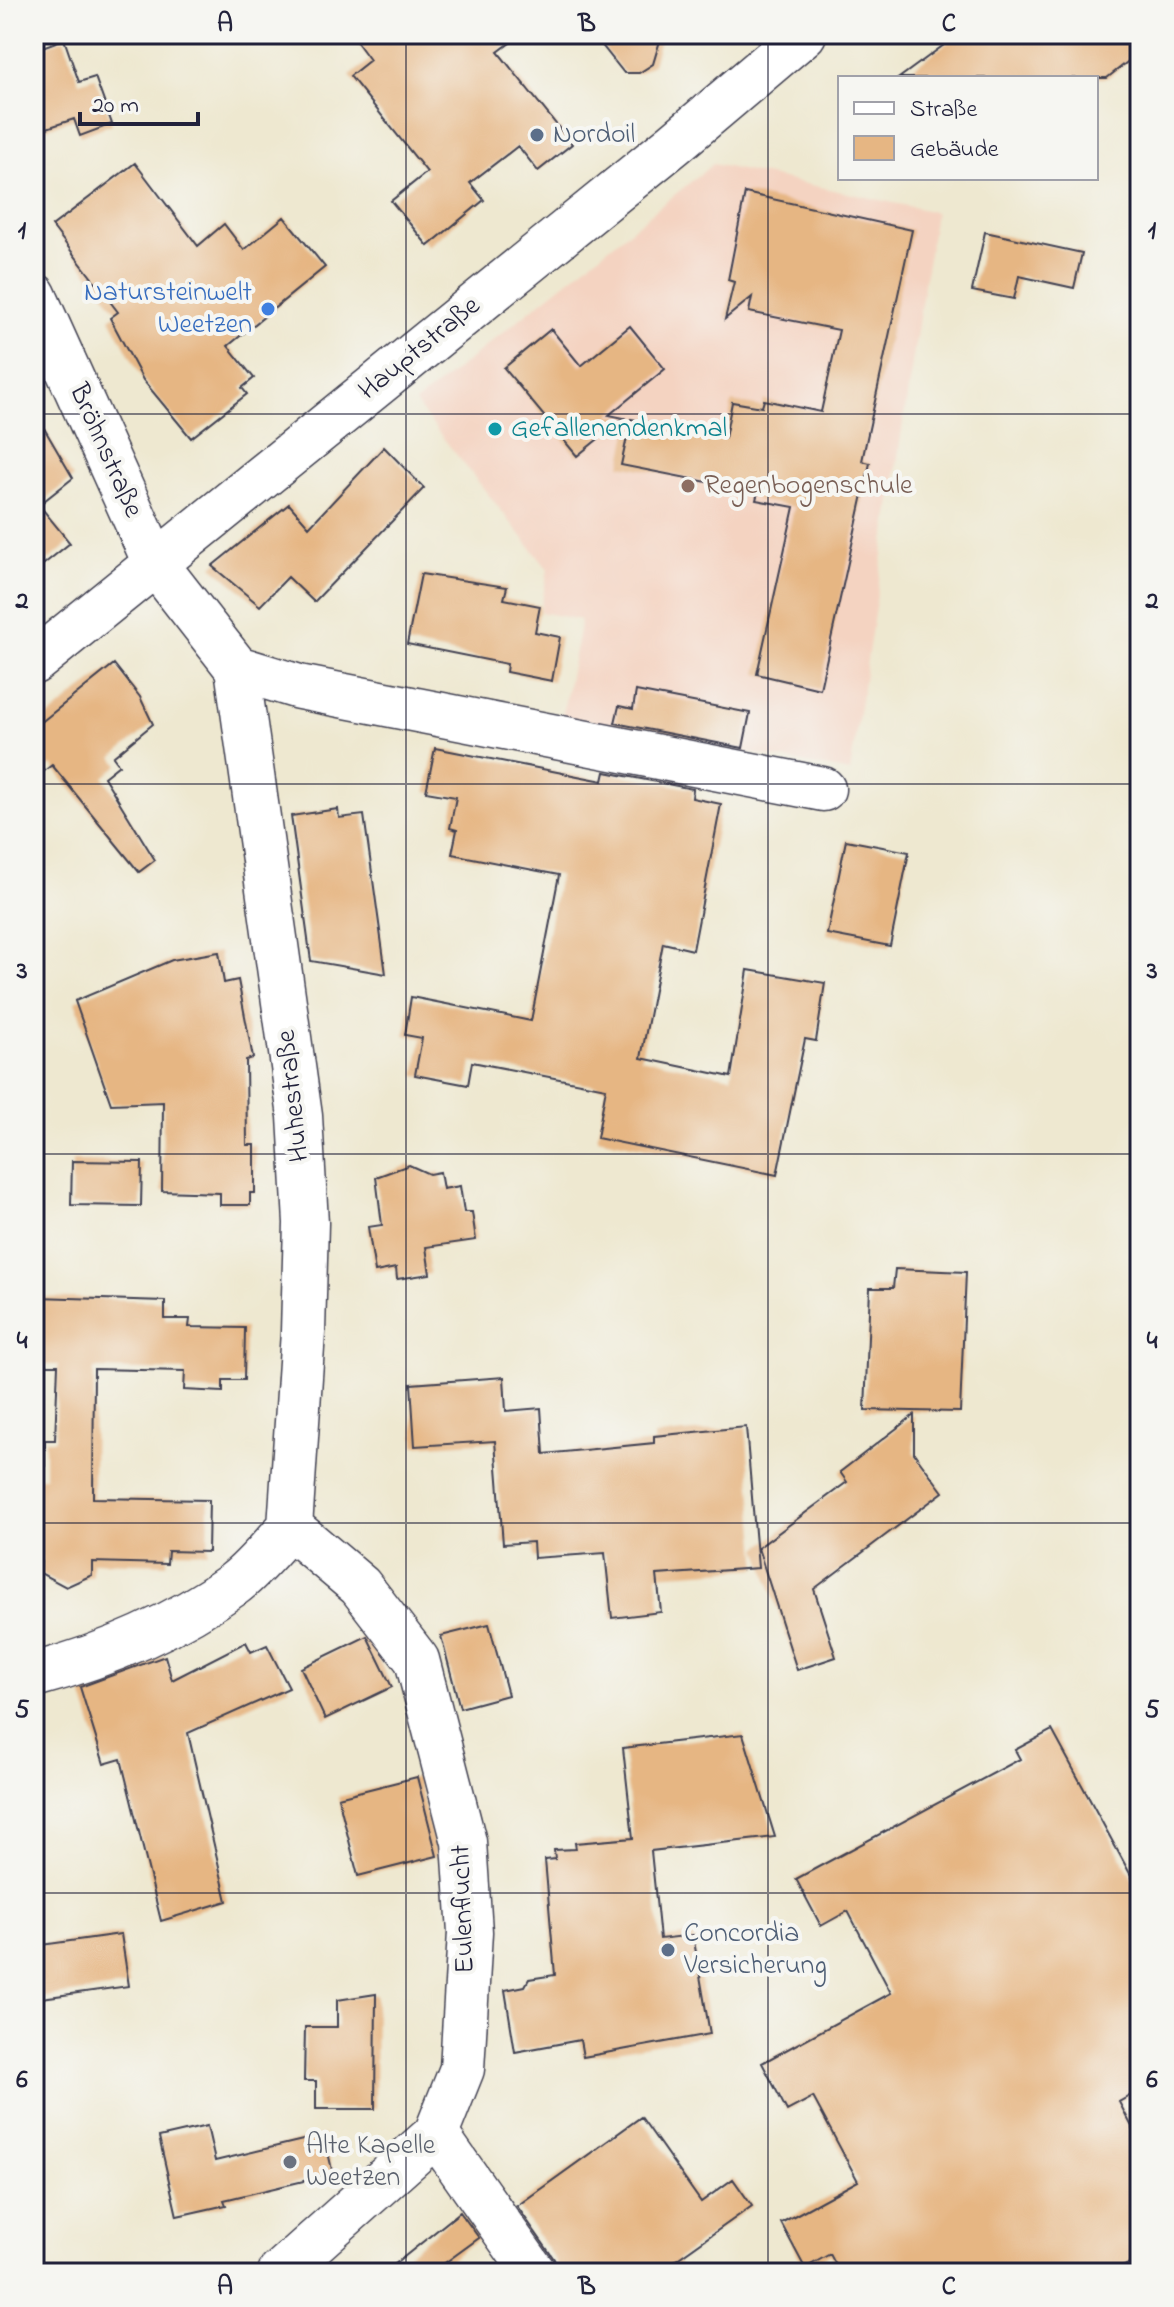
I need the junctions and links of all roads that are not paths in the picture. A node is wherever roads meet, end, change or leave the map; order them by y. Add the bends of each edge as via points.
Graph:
1 (804, 34) edge
2 (34, 295) edge
3 (155, 563) junction
4 (34, 662) edge
5 (237, 668) junction
6 (823, 789) dead end
7 (290, 1527) junction
8 (34, 1675) edge
9 (436, 2134) junction
10 (280, 2273) edge
11 (534, 2273) edge

1 - 3 street, Hauptstraße
2 - 3 street, Bröhnstraße
3 - 4 street, Hauptstraße
3 - 5 street, Huhestraße
5 - 6 street via 299,687
5 - 7 street, Huhestraße via 300,1116 304,1317
7 - 8 street via 236,1582 169,1625 76,1664
7 - 9 street, Eulenflucht via 360,1586 417,1660 464,1842 470,1932 462,2069
9 - 10 street, Eulenflucht
9 - 11 street

